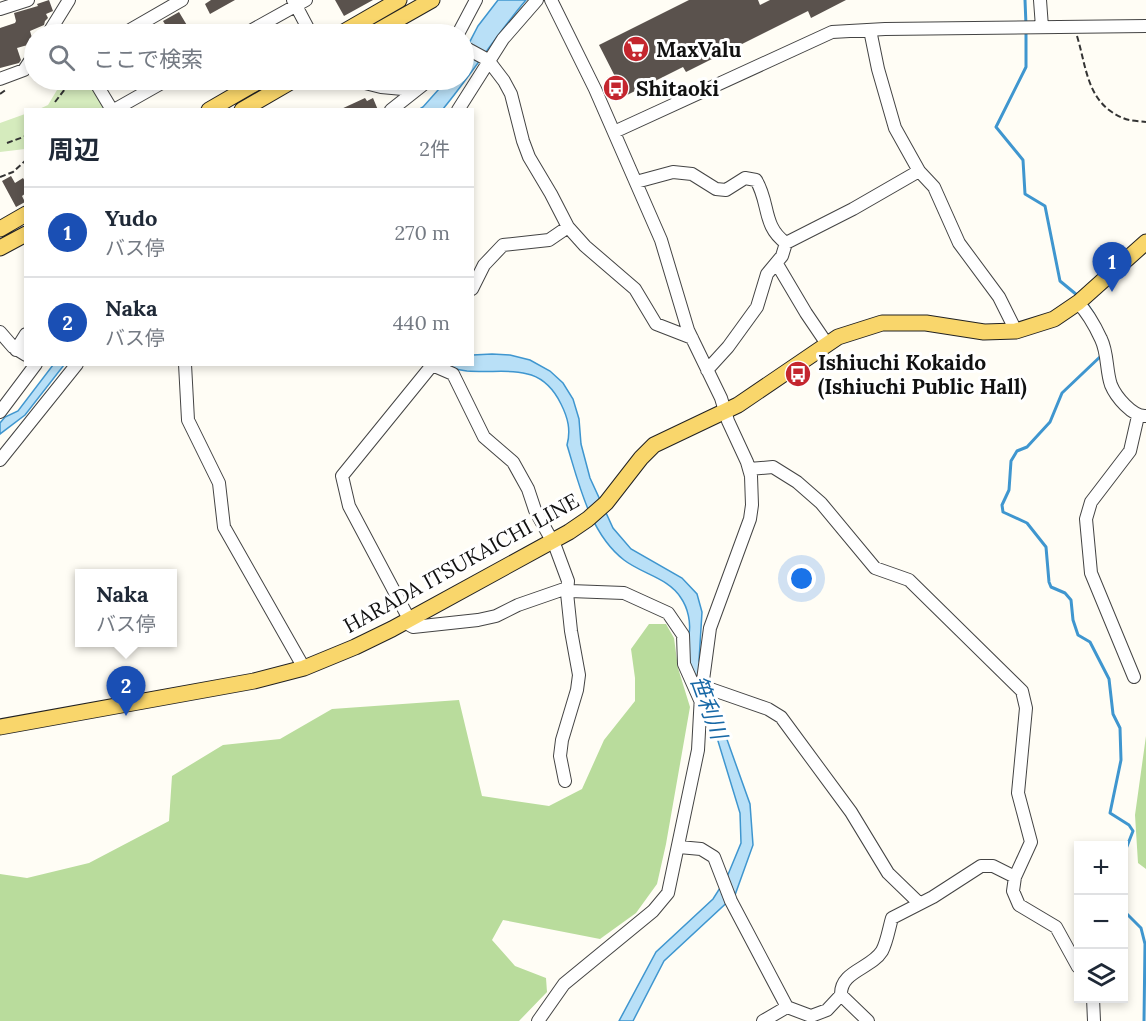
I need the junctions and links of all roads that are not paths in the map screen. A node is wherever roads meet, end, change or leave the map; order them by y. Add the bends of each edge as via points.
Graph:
1 (28, 0) edge
2 (69, 0) edge
3 (182, 0) edge
4 (399, 0) edge
5 (432, 0) edge
6 (476, 0) edge
7 (537, 0) edge
8 (551, 0) edge
9 (1040, 0) edge
10 (298, 2) edge
11 (0, 9) edge
12 (54, 24) edge
13 (140, 24) edge
14 (262, 24) edge
15 (307, 24) edge
16 (357, 24) edge
17 (390, 24) edge
18 (463, 24) edge
19 (1146, 26) edge
20 (1032, 27) junction
21 (870, 30) junction
22 (474, 53) edge
23 (489, 61) junction
24 (24, 70) edge
25 (0, 80) edge
26 (474, 85) edge
27 (101, 90) edge
28 (149, 90) edge
29 (244, 90) edge
30 (277, 90) edge
31 (414, 90) edge
32 (471, 90) edge
33 (114, 108) edge
34 (117, 108) edge
35 (212, 108) edge
36 (245, 108) edge
37 (393, 108) edge
38 (459, 108) edge
39 (614, 132) junction
40 (919, 171) junction
41 (636, 182) junction
42 (24, 215) edge
43 (568, 227) junction
44 (0, 229) edge
45 (24, 235) edge
46 (1146, 242) edge
47 (786, 243) junction
48 (0, 248) edge
49 (777, 264) junction
50 (474, 285) edge
51 (1080, 301) junction
52 (1016, 331) junction
53 (0, 332) edge
54 (692, 338) junction
55 (827, 344) junction
56 (21, 352) edge
57 (34, 366) edge
58 (75, 366) edge
59 (185, 366) edge
60 (431, 366) edge
61 (434, 366) edge
62 (707, 370) junction
63 (0, 412) edge
64 (726, 412) junction
65 (1142, 416) edge
66 (0, 460) edge
67 (749, 469) junction
68 (552, 541) junction
69 (567, 588) junction
70 (406, 621) junction
71 (304, 668) junction
72 (1134, 677) dead end
73 (701, 695) junction
74 (0, 727) edge
75 (565, 781) dead end
76 (679, 847) junction
77 (1015, 877) junction
78 (919, 903) junction
79 (1074, 960) edge
80 (841, 995) junction
81 (1093, 1003) edge
82 (787, 1007) junction
83 (538, 1021) edge
84 (762, 1021) edge
85 (868, 1021) edge
86 (1094, 1021) edge

1 - 11 street
2 - 12 street
3 - 13 street
4 - 16 main road
5 - 17 main road
6 - 18 street
7 - 23 street
8 - 39 street
9 - 20 street
10 - 14 street
10 - 15 street
19 - 20 street
20 - 21 street
21 - 39 street via 824,36
21 - 40 street via 895,128
22 - 23 street
23 - 26 street
23 - 43 street via 511,94 529,157
24 - 25 street
27 - 33 street
28 - 34 street
29 - 35 main road
30 - 36 main road
31 - 37 street
32 - 38 street
39 - 41 street
40 - 47 street
40 - 52 street via 934,187 959,243 999,297
41 - 47 street via 673,172 692,174 716,189 726,190 745,178 756,180 771,229
41 - 54 street via 661,240
42 - 44 main road
43 - 50 street via 549,240 503,245 484,265
43 - 54 street via 635,289 656,324
45 - 48 main road
46 - 51 main road, HARADA ITSUKAICHI LINE
47 - 49 street
49 - 55 street
49 - 62 street via 767,274 757,307
51 - 52 main road, HARADA ITSUKAICHI LINE via 1054,319
51 - 65 street via 1105,351 1111,385 1126,405
52 - 55 main road, HARADA ITSUKAICHI LINE via 882,323 844,334
53 - 56 street
54 - 62 street
55 - 64 main road, HARADA ITSUKAICHI LINE
57 - 63 street
58 - 66 street
59 - 71 street via 188,420 219,483 224,526
60 - 70 street via 342,476 349,506
61 - 68 street via 453,374 484,437 513,462
62 - 64 street
64 - 67 street
64 - 68 main road, HARADA ITSUKAICHI LINE via 654,445 603,506
65 - 72 street via 1130,451 1091,502 1086,519 1091,573
67 - 73 street via 750,519 714,612
67 - 77 street via 773,467 797,482 821,503 875,568 909,580 1022,691 1026,708 1018,794 1031,842
68 - 69 street via 568,581
68 - 70 main road, HARADA ITSUKAICHI LINE
69 - 70 street via 478,620 413,627
69 - 73 street via 624,593 668,613 683,636 684,664
69 - 75 street via 579,675 562,740 560,756
70 - 71 main road, HARADA ITSUKAICHI LINE
71 - 74 main road, HARADA ITSUKAICHI LINE via 254,681
73 - 76 street via 698,750
73 - 78 street via 716,692 781,717 851,812 888,873
76 - 82 street via 701,849 714,857 731,901
76 - 83 street via 668,893 653,911 564,984
77 - 78 street via 993,866 981,866
77 - 79 street via 1013,891 1019,905 1056,927
78 - 80 street via 892,918 882,951 868,965 846,977
80 - 82 street via 827,1010 811,1016
80 - 85 street
81 - 86 street
82 - 84 street

